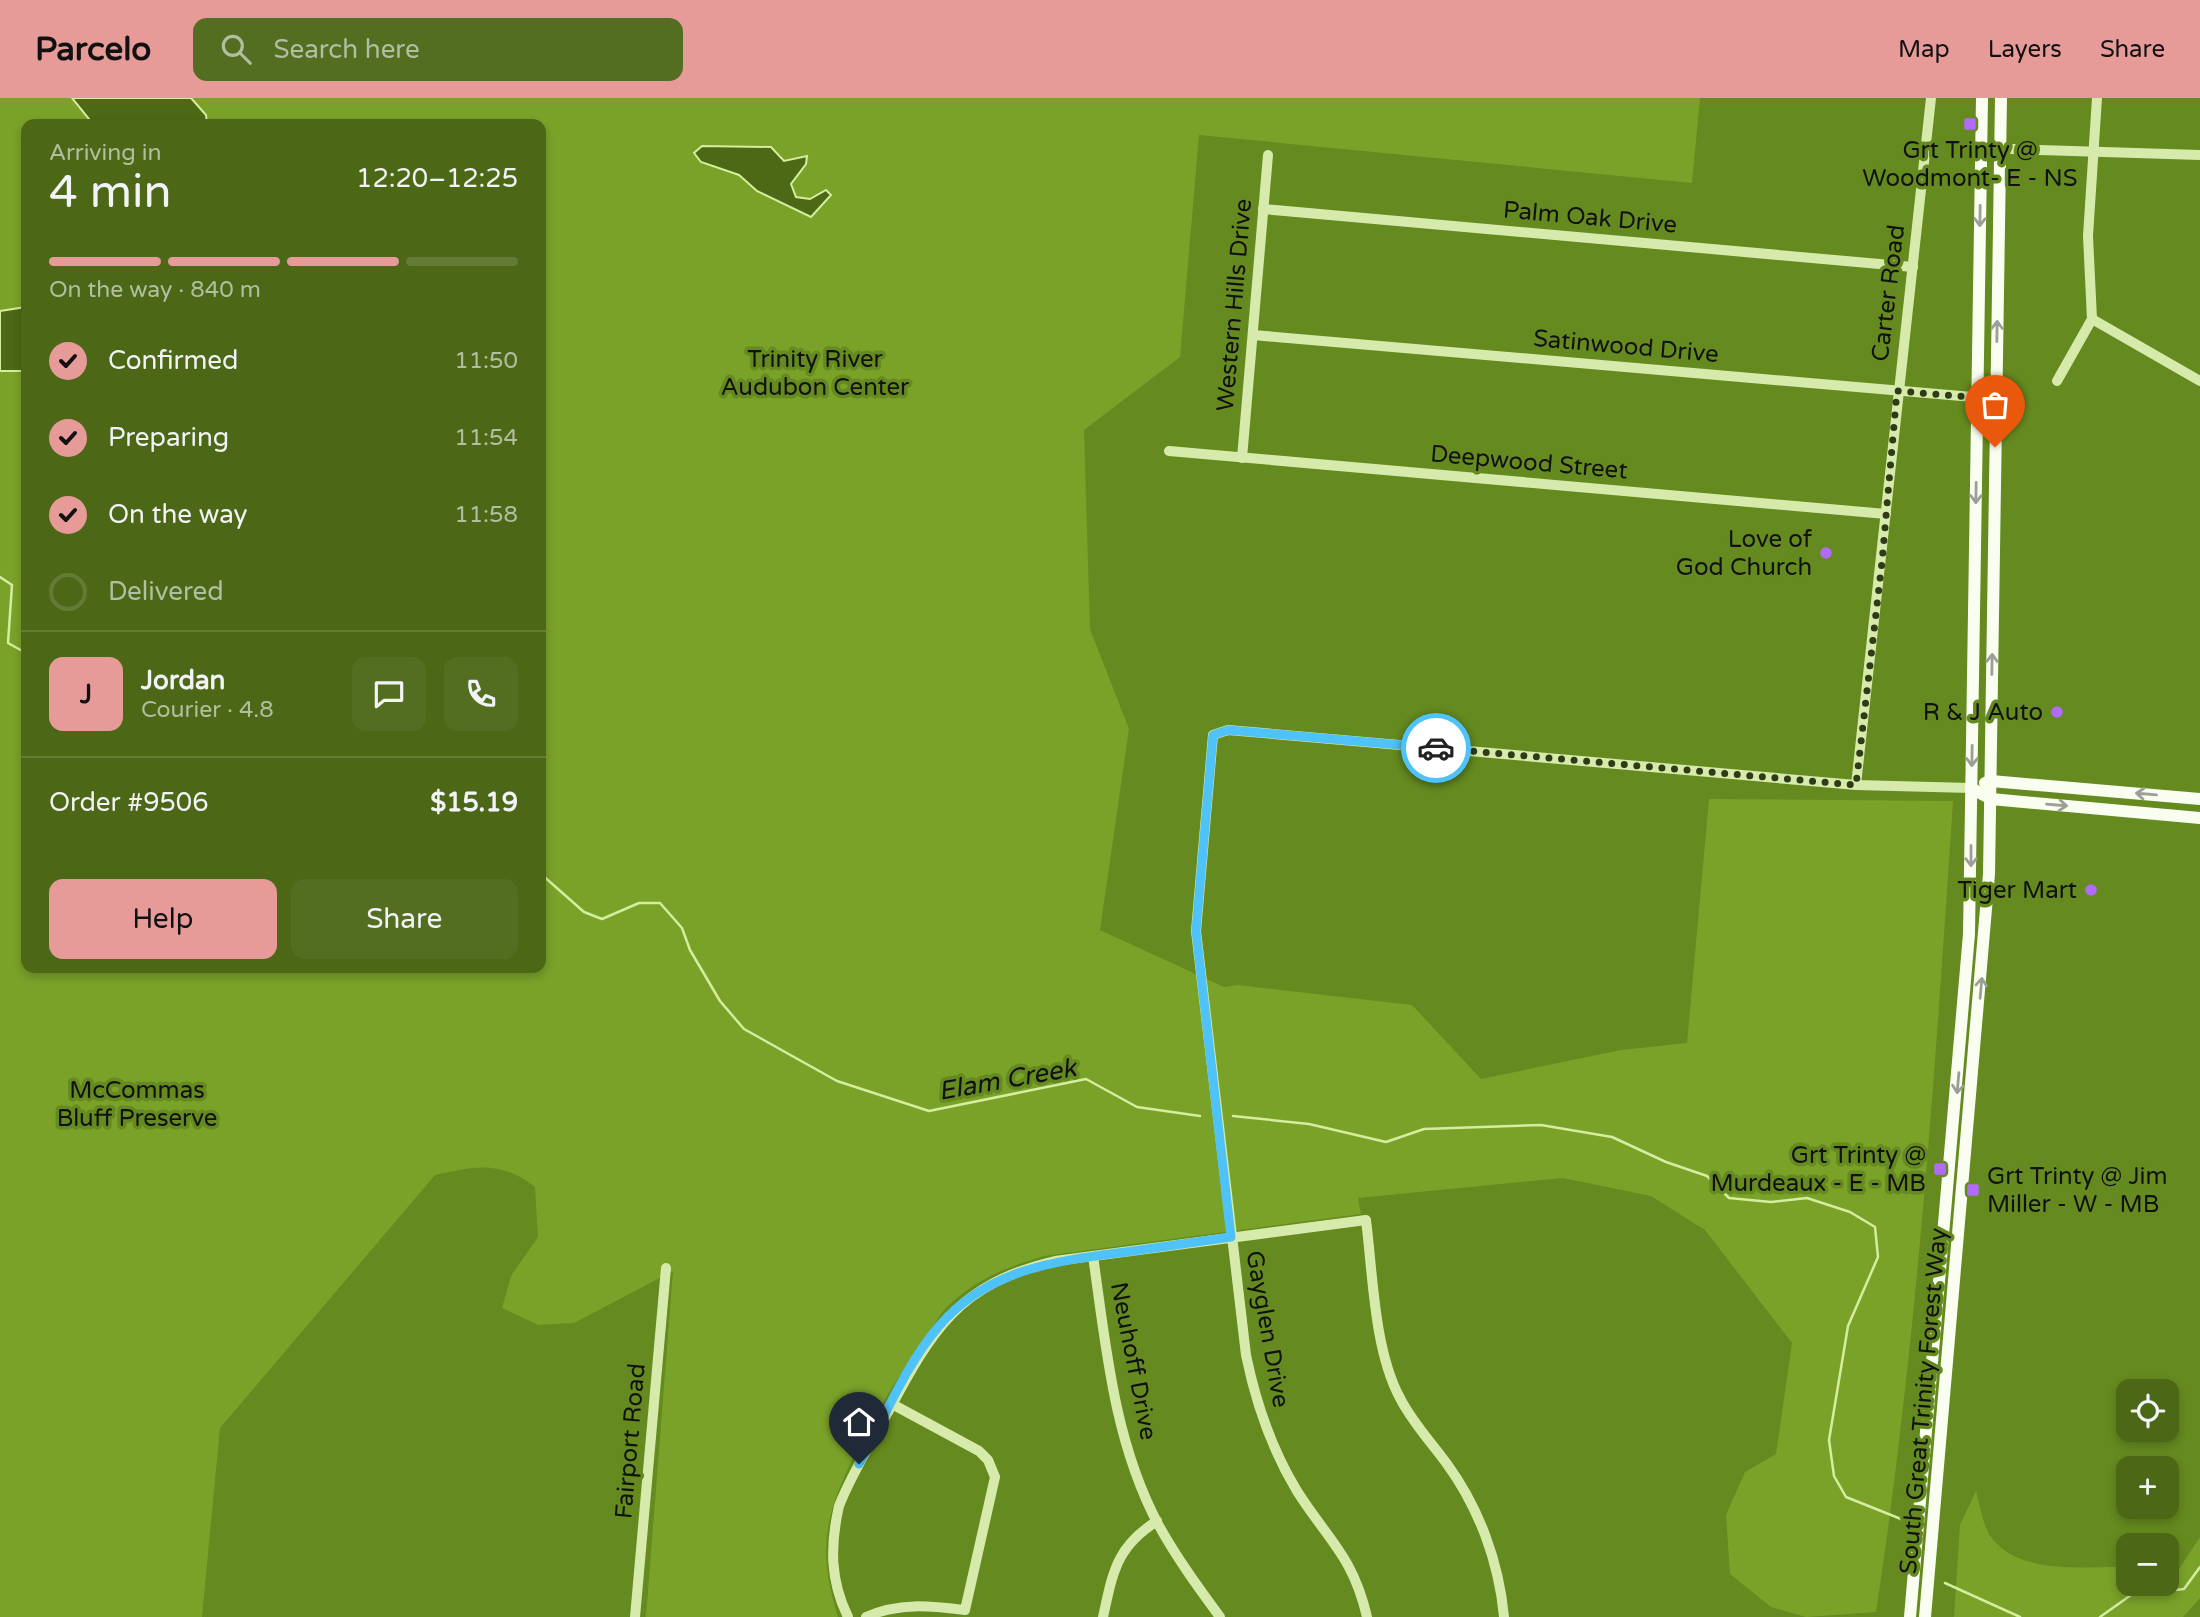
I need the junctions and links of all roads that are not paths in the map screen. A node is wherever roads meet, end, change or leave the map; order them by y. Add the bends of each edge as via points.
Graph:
1 (1931, 98) edge
2 (1982, 98) edge
3 (2001, 98) edge
4 (2097, 98) edge
5 (1981, 148) junction
6 (2000, 148) junction
7 (2092, 150) junction
8 (1268, 155) dead end
9 (2200, 155) edge
10 (1263, 209) junction
11 (1913, 267) junction
12 (2092, 319) junction
13 (1253, 335) junction
14 (2057, 381) dead end
15 (2200, 381) edge
16 (1897, 391) junction
17 (1978, 398) junction
18 (1996, 399) junction
19 (1169, 451) dead end
20 (1242, 458) junction
21 (1886, 514) junction
22 (1991, 781) junction
23 (1856, 785) junction
24 (1971, 788) junction
25 (2175, 797) junction
26 (1991, 799) junction
27 (2200, 799) edge
28 (2173, 816) junction
29 (2200, 818) edge
30 (1231, 1237) junction
31 (1093, 1256) junction
32 (666, 1268) dead end
33 (892, 1404) junction
34 (1157, 1521) junction
35 (635, 1617) edge
36 (848, 1617) edge
37 (866, 1617) edge
38 (1103, 1617) edge
39 (1220, 1617) edge
40 (1367, 1617) edge
41 (1504, 1617) edge
42 (1910, 1617) edge
43 (1925, 1617) edge

1 - 11 street, Carter Road
2 - 5 main road, South Great Trinity Forest Way
3 - 6 main road, South Great Trinity Forest Way
4 - 7 street
5 - 6 street
5 -> 17 main road, South Great Trinity Forest Way
6 - 7 street
18 -> 6 main road, South Great Trinity Forest Way
7 - 9 street
7 - 12 street via 2088,236
8 - 10 street, Western Hills Drive
10 - 11 street, Palm Oak Drive
10 - 13 street, Western Hills Drive
11 - 16 street, Carter Road
12 - 14 street
12 - 15 street
13 - 16 street, Satinwood Drive
13 - 20 street, Western Hills Drive
16 - 17 street, Satinwood Drive
16 - 21 street, Carter Road
17 - 18 street, Satinwood Drive
17 -> 24 main road, South Great Trinity Forest Way
22 -> 18 main road, South Great Trinity Forest Way
19 - 20 street, Deepwood Street
20 - 21 street, Deepwood Street
21 - 23 street, Carter Road
22 - 24 main road
25 -> 22 main road
22 - 26 main road, South Great Trinity Forest Way
23 - 24 street
23 - 30 street, Gayglen Drive via 1218,731 1211,743 1196,931
24 - 26 main road
24 -> 42 main road, South Great Trinity Forest Way via 1965,1010
25 - 27 main road
25 - 28 main road
26 -> 28 main road
43 -> 26 main road, South Great Trinity Forest Way via 1985,948
28 - 29 main road
30 - 31 street
30 - 40 street, Gayglen Drive via 1246,1356 1264,1425 1299,1493 1351,1568
30 - 41 street via 1366,1220 1389,1372 1399,1397 1448,1465 1482,1526
31 - 33 street via 1026,1268 965,1301 939,1326
31 - 34 street, Neuhoff Drive via 1118,1417
32 - 35 street, Fairport Road
33 - 36 street via 848,1484 833,1531 832,1567
33 - 37 street via 979,1451 995,1478 965,1610 910,1605
34 - 38 street via 1122,1551
34 - 39 street, Neuhoff Drive

